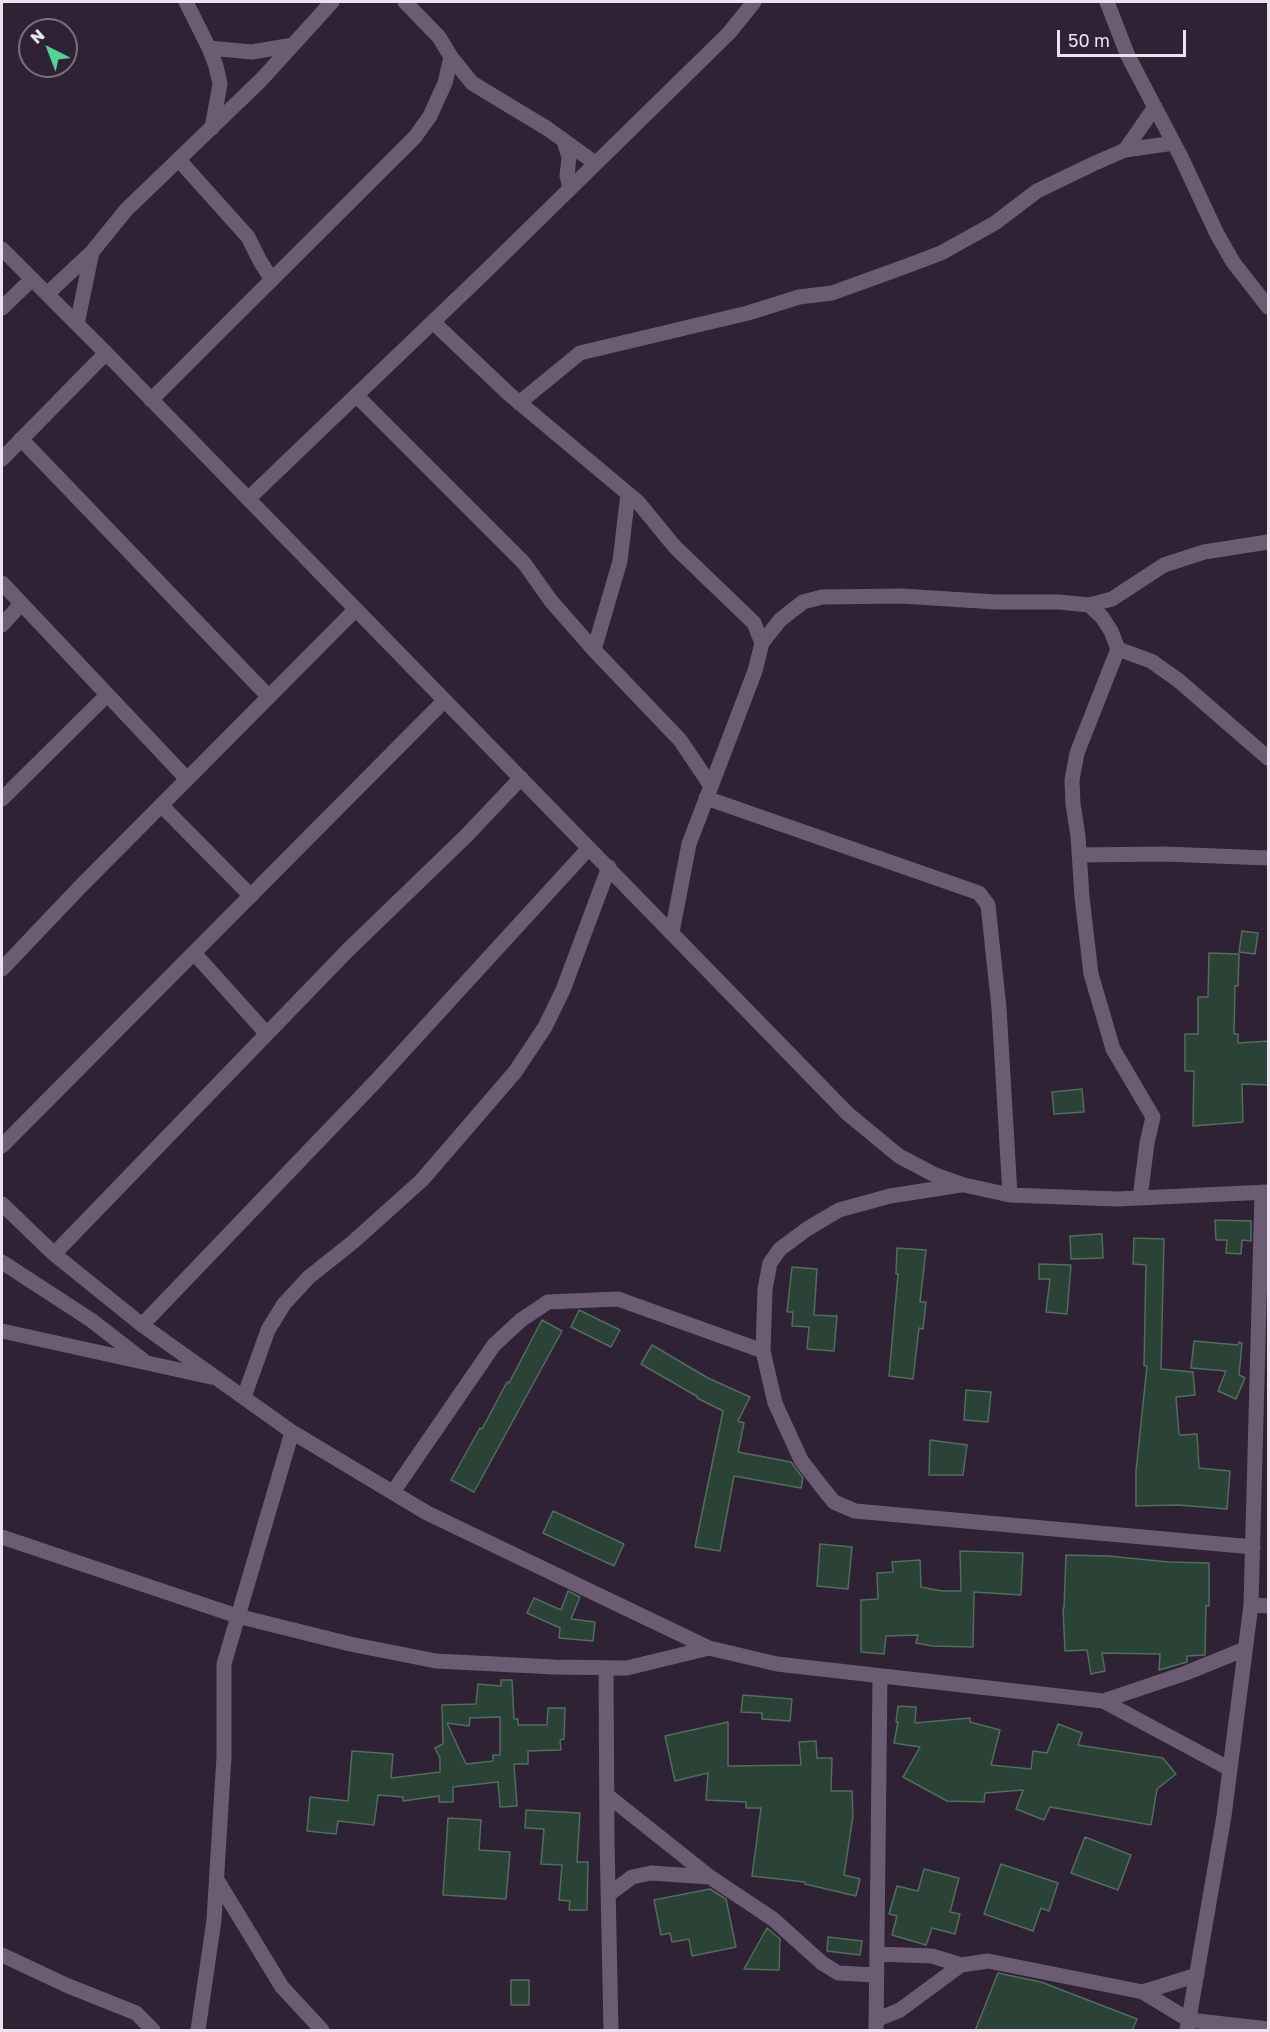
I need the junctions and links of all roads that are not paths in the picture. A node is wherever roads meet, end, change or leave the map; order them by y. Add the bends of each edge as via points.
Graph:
1 (186, 2) edge
2 (332, 2) edge
3 (405, 2) edge
4 (754, 2) edge
5 (1107, 2) edge
6 (293, 45) junction
7 (209, 48) junction
8 (451, 57) junction
9 (1155, 107) junction
10 (212, 128) junction
11 (564, 141) junction
12 (1174, 142) junction
13 (1125, 150) junction
14 (179, 159) junction
15 (595, 163) junction
16 (570, 188) junction
17 (2, 249) edge
18 (92, 252) junction
19 (32, 279) junction
20 (272, 280) junction
21 (47, 294) junction
22 (1269, 307) edge
23 (2, 308) edge
24 (433, 322) junction
25 (77, 324) junction
26 (106, 353) junction
27 (356, 395) junction
28 (151, 400) junction
29 (519, 403) junction
30 (21, 439) junction
31 (2, 459) edge
32 (628, 494) junction
33 (248, 499) junction
34 (1269, 542) edge
35 (2, 583) edge
36 (21, 604) junction
37 (1089, 605) junction
38 (356, 610) junction
39 (2, 625) edge
40 (762, 643) junction
41 (1118, 649) junction
42 (594, 650) junction
43 (107, 694) junction
44 (269, 697) junction
45 (444, 701) junction
46 (1269, 758) edge
47 (521, 778) junction
48 (187, 779) junction
49 (708, 792) junction
50 (2, 799) edge
51 (161, 805) junction
52 (590, 848) junction
53 (1079, 855) junction
54 (1269, 858) edge
55 (609, 867) junction
56 (251, 896) junction
57 (672, 932) junction
58 (194, 953) junction
59 (2, 969) edge
60 (267, 1034) junction
61 (2, 1146) edge
62 (964, 1185) junction
63 (1265, 1192) edge
64 (1010, 1195) junction
65 (1140, 1198) junction
66 (2, 1204) edge
67 (54, 1254) junction
68 (2, 1262) edge
69 (142, 1325) junction
70 (2, 1331) edge
71 (763, 1351) junction
72 (149, 1364) junction
73 (1263, 1367) edge
74 (217, 1378) junction
75 (244, 1396) junction
76 (292, 1432) junction
77 (393, 1492) junction
78 (2, 1537) edge
79 (1253, 1547) junction
80 (1251, 1605) junction
81 (1269, 1606) edge
82 (237, 1616) junction
83 (709, 1648) junction
84 (1245, 1649) junction
85 (606, 1668) junction
86 (880, 1676) junction
87 (1103, 1701) junction
88 (1230, 1769) junction
89 (607, 1795) junction
90 (710, 1877) junction
91 (217, 1880) junction
92 (608, 1895) junction
93 (877, 1954) junction
94 (2, 1955) edge
95 (961, 1965) junction
96 (1197, 1975) junction
97 (877, 1976) junction
98 (1143, 1992) junction
99 (876, 2025) edge
100 (1188, 2025) edge
101 (1269, 2029) edge
102 (153, 2031) edge
103 (198, 2031) edge
104 (322, 2031) edge
105 (611, 2031) edge

1 - 7 street
2 - 6 street
3 - 8 street via 439,37
4 - 15 street via 729,33
5 - 9 street via 1128,56
6 - 7 street via 252,52
6 - 10 street
7 - 10 street via 220,84
8 - 11 street via 472,83
8 - 20 street via 445,83 415,137
9 - 12 street
9 - 13 street
10 - 14 street
11 - 15 street
11 - 16 street
12 - 13 street
12 - 22 street via 1216,234
13 - 29 street via 1037,191 995,223 941,253 832,293 799,297 580,353
14 - 18 street via 126,210
14 - 20 street via 248,237
15 - 16 street
16 - 24 street
17 - 19 street
18 - 21 street
18 - 25 street
19 - 21 street
19 - 23 street
20 - 28 street
21 - 25 street
24 - 27 street
24 - 29 street
25 - 26 street
26 - 28 street
26 - 30 street
27 - 33 street
27 - 42 street via 525,563 551,601
28 - 33 street
29 - 32 street
30 - 31 street
30 - 44 street
32 - 40 street via 675,547 754,623
32 - 42 street via 620,561
33 - 38 street
34 - 37 street via 1204,552 1164,566 1112,599
35 - 36 street
36 - 39 street
36 - 43 street
37 - 40 street via 901,596 822,597 803,602 780,620
37 - 41 street via 1107,624
38 - 44 street
38 - 45 street
40 - 49 street
41 - 46 street via 1151,661 1178,680
41 - 53 street via 1077,753 1072,780
42 - 49 street via 680,740
43 - 48 street
43 - 50 street
44 - 48 street
45 - 47 street
45 - 56 street
47 - 52 street
47 - 60 street
48 - 51 street
49 - 57 street via 689,844
49 - 64 street via 979,893 988,905 999,1008
51 - 56 street
51 - 59 street
52 - 55 street
52 - 69 street via 375,1082
53 - 54 street
53 - 65 street via 1091,974 1103,1020 1113,1049 1153,1117
55 - 57 street
55 - 75 street via 563,990 516,1072 422,1180 309,1277 284,1304 268,1330
56 - 58 street
57 - 62 street via 848,1114 899,1156
58 - 60 street
58 - 61 street
60 - 67 street
62 - 64 street
62 - 71 street via 890,1196 839,1210 780,1249 771,1263 765,1289
63 - 65 street
63 - 73 street
64 - 65 street
66 - 67 street
67 - 69 street
68 - 72 street
69 - 74 street
70 - 72 street
71 - 77 street via 618,1299 548,1302 494,1345
71 - 79 street via 775,1403 801,1460 834,1502 855,1511
72 - 74 street
73 - 79 street
74 - 75 street
75 - 76 street
76 - 77 street
76 - 82 street
77 - 83 street via 427,1513
78 - 82 street
79 - 80 street
80 - 81 street
80 - 84 street
82 - 85 street via 436,1660
82 - 91 street via 224,1664 224,1757
83 - 85 street via 627,1668
83 - 86 street via 777,1664
84 - 87 street
84 - 88 street
85 - 89 street
86 - 87 street
86 - 93 street
87 - 88 street
88 - 96 street
89 - 90 street
89 - 92 street
90 - 92 street via 651,1873 633,1877
90 - 97 street via 773,1919 822,1964 838,1973
91 - 103 street
91 - 104 street via 282,1987
92 - 105 street
93 - 95 street via 932,1956
93 - 97 street
94 - 102 street via 136,2013
95 - 98 street via 988,1961
95 - 99 street
96 - 98 street
96 - 100 street
97 - 99 street
98 - 100 street
100 - 101 street

